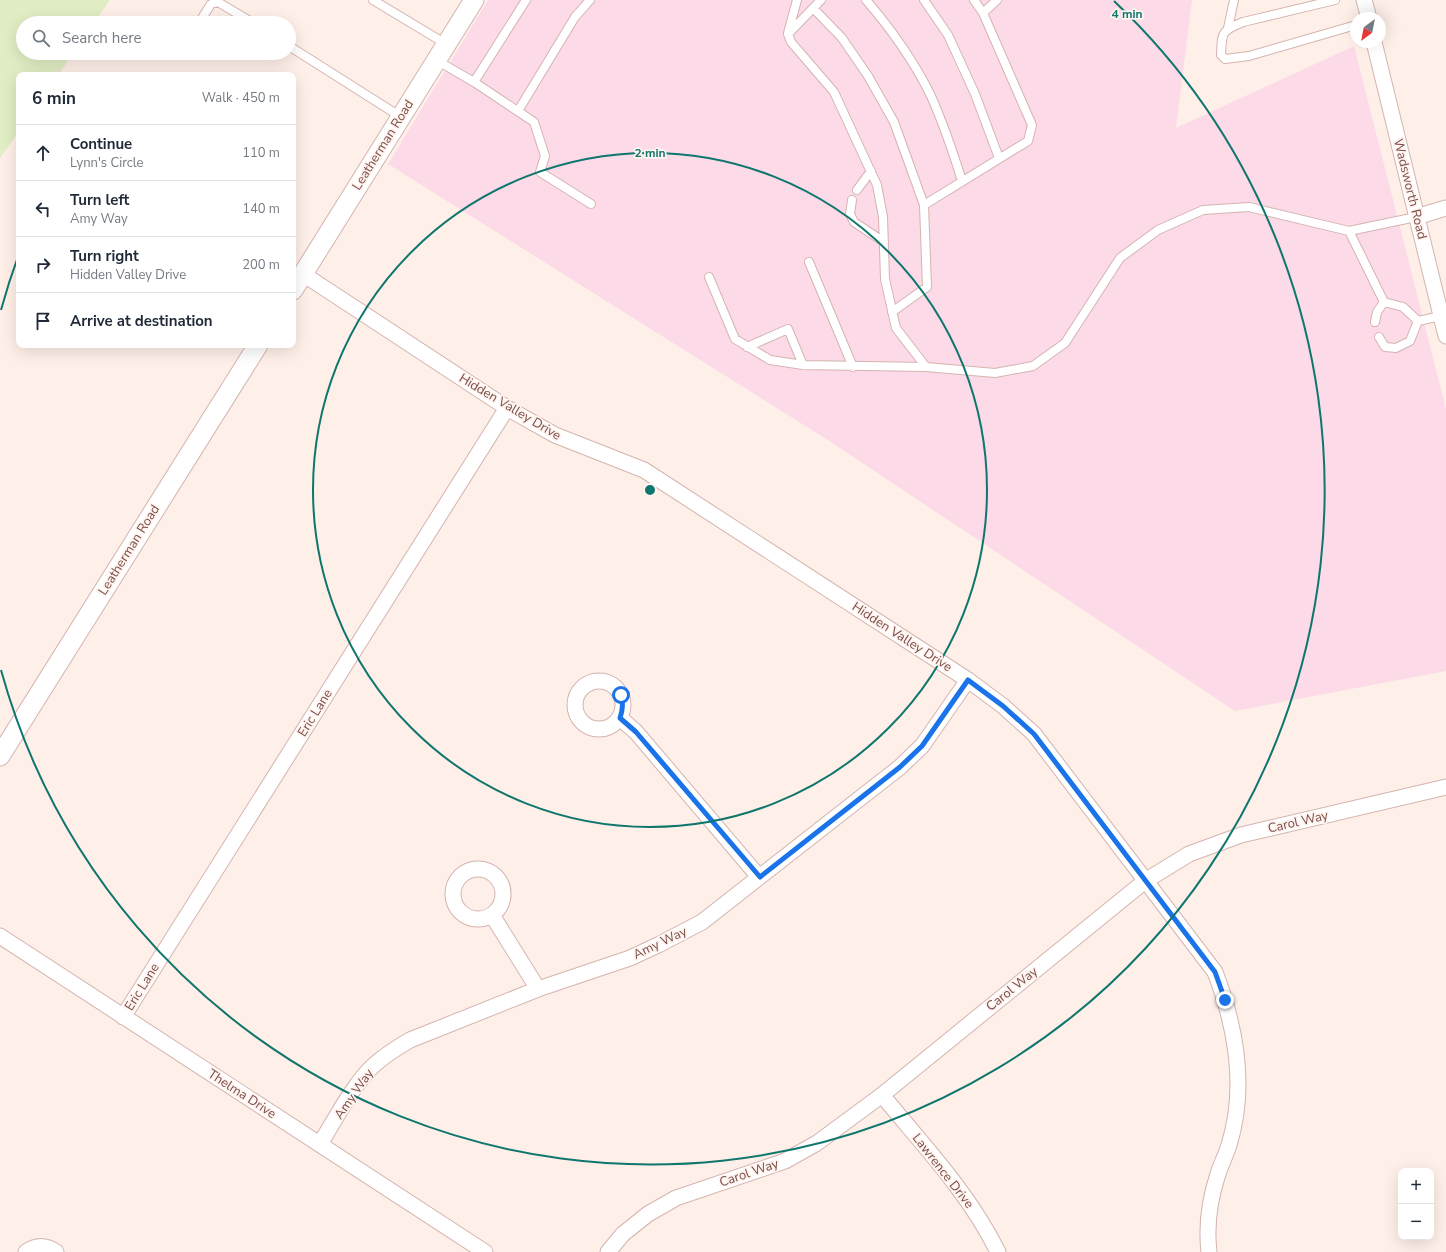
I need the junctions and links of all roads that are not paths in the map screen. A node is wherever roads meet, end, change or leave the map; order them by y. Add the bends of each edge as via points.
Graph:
1 (373, 0) edge
2 (526, 0) edge
3 (590, 0) edge
4 (797, 0) edge
5 (821, 0) edge
6 (866, 0) edge
7 (924, 0) edge
8 (974, 0) edge
9 (997, 0) edge
10 (1234, 0) edge
11 (1335, 0) edge
12 (1364, 0) edge
13 (469, 2) edge
14 (813, 8) junction
15 (1367, 12) edge
16 (983, 13) junction
17 (203, 16) edge
18 (241, 16) edge
19 (1350, 27) edge
20 (1228, 28) junction
21 (788, 34) junction
22 (446, 44) junction
23 (1375, 48) edge
24 (296, 50) edge
25 (436, 60) junction
26 (474, 82) junction
27 (518, 111) junction
28 (401, 117) junction
29 (1000, 158) junction
30 (871, 171) junction
31 (962, 181) junction
32 (857, 190) dead end
33 (852, 200) dead end
34 (591, 204) dead end
35 (924, 205) junction
36 (1446, 208) edge
37 (1416, 217) junction
38 (1349, 231) junction
39 (884, 242) junction
40 (808, 262) dead end
41 (709, 277) dead end
42 (298, 282) edge
43 (1384, 302) junction
44 (892, 312) junction
45 (1441, 316) junction
46 (1418, 321) junction
47 (1375, 322) dead end
48 (1446, 336) edge
49 (1379, 337) dead end
50 (747, 347) junction
51 (256, 348) edge
52 (803, 365) junction
53 (853, 367) junction
54 (926, 367) junction
55 (507, 408) junction
56 (968, 680) junction
57 (620, 718) dead end
58 (0, 756) edge
59 (1446, 787) edge
60 (760, 877) junction
61 (1145, 881) junction
62 (492, 916) dead end
63 (0, 936) edge
64 (538, 989) junction
65 (123, 1017) junction
66 (882, 1095) junction
67 (320, 1144) junction
68 (26, 1252) edge
69 (56, 1252) edge
70 (485, 1252) edge
71 (608, 1252) edge
72 (998, 1252) edge
73 (1209, 1252) edge

1 - 22 lane
2 - 26 lane
3 - 27 lane via 575,17
4 - 21 lane
5 - 14 lane
6 - 31 lane via 889,27 930,95 951,145
7 - 29 lane via 948,35
8 - 16 lane
9 - 16 lane
10 - 20 lane
11 - 20 lane via 1243,22
12 - 15 street
13 - 22 street, Leatherman Road
14 - 21 lane
14 - 35 lane via 842,38 894,122
16 - 29 lane via 1032,125 1028,141
17 - 18 lane via 211,4 218,2
19 - 20 lane via 1248,56 1225,59 1221,55 1222,36
21 - 30 lane via 791,42 834,92
22 - 25 street, Leatherman Road
23 - 37 street, Wadsworth Road
24 - 28 lane
25 - 26 lane
25 - 28 street, Leatherman Road
26 - 27 lane
27 - 34 lane via 534,122 545,156 540,172
28 - 42 street, Leatherman Road
29 - 31 lane
30 - 32 lane
30 - 39 lane via 877,185 883,217
31 - 35 lane
33 - 39 lane via 850,214 854,222
35 - 44 lane via 927,287
36 - 37 street
37 - 38 lane
37 - 45 street, Wadsworth Road
38 - 43 lane
38 - 54 lane via 1249,207 1204,210 1158,230 1120,258 1065,343 1033,366 995,374
39 - 44 lane via 885,279
40 - 53 lane
41 - 50 lane via 735,340
42 - 55 street, Hidden Valley Drive
43 - 46 lane via 1403,307
43 - 47 lane via 1377,312
44 - 54 lane via 896,328
45 - 46 lane
45 - 48 street, Wadsworth Road
46 - 49 lane via 1410,341 1396,348 1385,347
50 - 52 lane via 770,360
50 - 52 lane via 788,329
51 - 58 street, Leatherman Road
52 - 53 lane
53 - 54 lane
55 - 56 street, Hidden Valley Drive via 555,435 644,470
55 - 65 street, Eric Lane
56 - 60 street, Amy Way via 922,746 900,767
56 - 61 street, Hidden Valley Drive via 1003,706 1034,734
57 - 60 street via 636,732
59 - 61 street, Carol Way via 1241,835 1188,854
60 - 64 street, Amy Way via 702,922 658,945 630,958
61 - 66 street, Carol Way
61 - 73 street, Hidden Valley Drive via 1215,972 1233,1029 1238,1059 1235,1120 1212,1196 1208,1223
62 - 64 street
63 - 65 street, Thelma Drive
64 - 67 street, Amy Way via 410,1040 392,1051 374,1065 361,1080
65 - 67 street, Thelma Drive
66 - 71 street, Carol Way via 817,1143 785,1161 676,1198 648,1214 623,1234
66 - 72 street, Lawrence Drive via 963,1194
67 - 70 street, Thelma Drive
68 - 69 street via 42,1246

